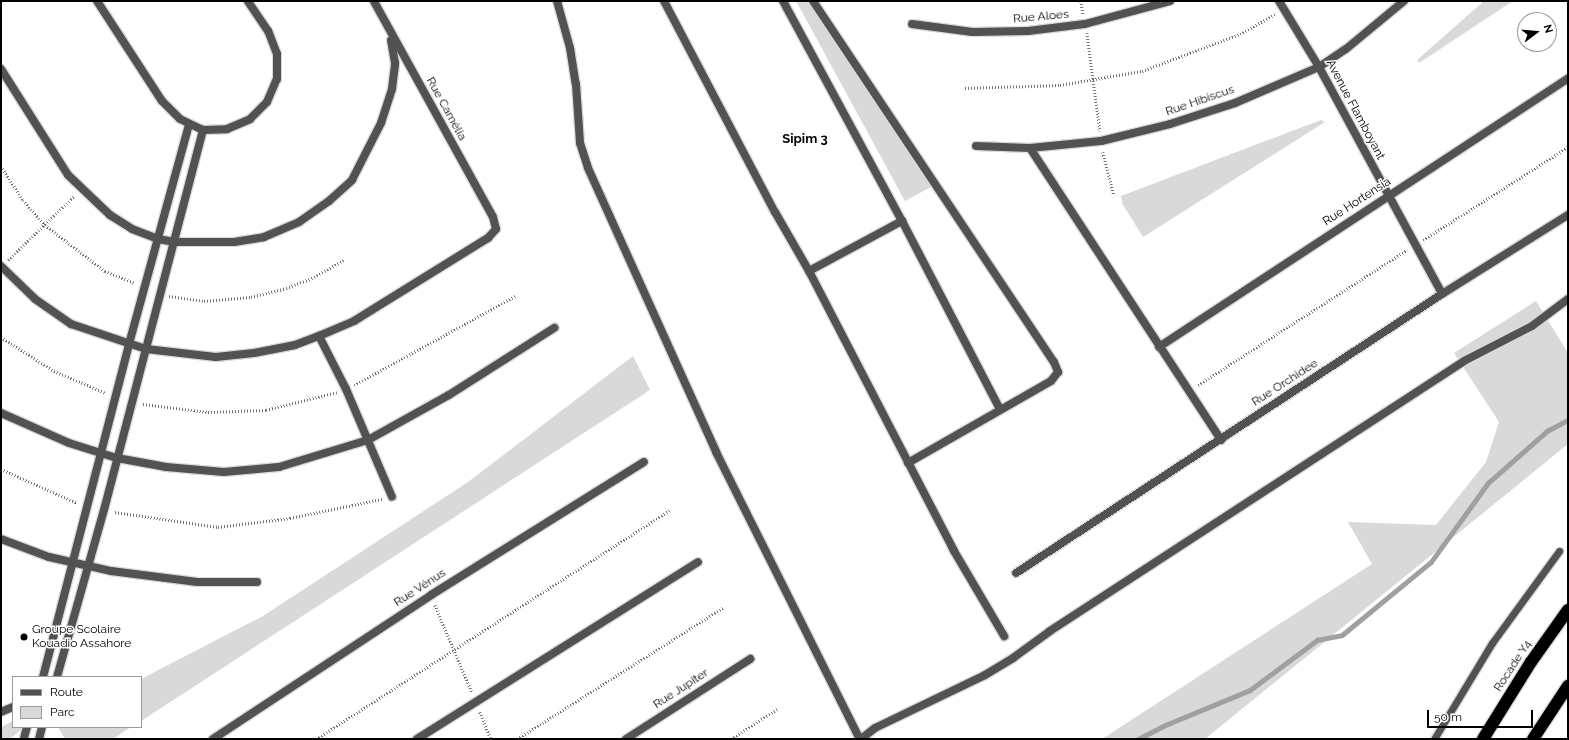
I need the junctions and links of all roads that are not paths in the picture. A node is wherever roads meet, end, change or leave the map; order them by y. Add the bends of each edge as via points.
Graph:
1 (97, 1) edge
2 (248, 1) edge
3 (374, 1) edge
4 (557, 1) edge
5 (664, 1) edge
6 (783, 1) edge
7 (813, 1) edge
8 (1170, 1) edge
9 (1279, 1) edge
10 (1404, 1) edge
11 (912, 24) dead end
12 (390, 34) junction
13 (1319, 68) junction
14 (1, 69) edge
15 (1568, 78) edge
16 (189, 125) junction
17 (203, 130) junction
18 (976, 146) dead end
19 (1030, 148) junction
20 (1388, 196) junction
21 (1568, 216) edge
22 (902, 221) junction
23 (158, 239) junction
24 (175, 242) junction
25 (4, 263) edge
26 (809, 271) junction
27 (1442, 294) junction
28 (1568, 299) edge
29 (554, 328) dead end
30 (318, 336) junction
31 (129, 344) junction
32 (1159, 347) junction
33 (146, 349) junction
34 (1000, 409) junction
35 (1, 413) edge
36 (368, 440) junction
37 (1221, 440) junction
38 (102, 452) junction
39 (117, 458) junction
40 (644, 462) dead end
41 (908, 463) junction
42 (392, 497) road end
43 (1, 539) edge
44 (1559, 551) dead end
45 (74, 562) junction
46 (698, 562) dead end
47 (89, 566) junction
48 (1016, 573) dead end
49 (257, 582) dead end
50 (1568, 610) edge
51 (1004, 636) dead end
52 (750, 659) dead end
53 (43, 676) edge
54 (57, 676) edge
55 (1568, 686) edge
56 (12, 707) edge
57 (1, 712) edge
58 (27, 728) edge
59 (42, 728) edge
60 (24, 739) edge
61 (39, 739) edge
62 (213, 739) edge
63 (417, 739) edge
64 (626, 739) edge
65 (861, 739) edge
66 (1434, 739) edge
67 (1483, 739) edge
68 (1533, 739) edge

1 - 16 street via 162,101
2 - 17 street via 268,31 277,54 277,79 268,102 250,119 227,129
3 - 12 street, Rue Camélia
4 - 65 street via 570,48 576,84 580,143 588,168 716,452
5 - 26 street via 775,212
6 - 22 street
7 - 34 street via 1054,362 1058,372 1051,381
8 - 11 street, Rue Aloes via 1085,24 1028,32 972,32
9 - 13 street, Avenue Flamboyant
10 - 13 street, Rue Hibiscus
12 - 24 street via 395,63 392,89 382,123 352,180 329,201 299,222 264,237 234,242
12 - 30 street, Rue Camélia via 492,217 496,229 488,238 354,321
13 - 19 street, Rue Hibiscus via 1228,105 1148,130 1101,141
13 - 20 street, Avenue Flamboyant
14 - 23 street via 68,175 110,215 132,229
15 - 20 street, Rue Hortensia
16 - 17 street
16 - 23 street
17 - 24 street
18 - 19 street, Rue Hibiscus
19 - 32 street
20 - 27 street, Avenue Flamboyant
20 - 32 street, Rue Hortensia
21 - 27 street, Rue Orchidee
22 - 26 street
22 - 34 street
23 - 24 street
23 - 31 street
24 - 33 street
25 - 31 street via 35,299 71,324
26 - 41 street
27 - 37 street, Rue Orchidee
28 - 65 street via 1532,326 1458,365 1069,618 1013,658 985,675 881,725
29 - 36 street via 449,395
30 - 33 street via 295,345 254,353 216,356
30 - 36 street
31 - 33 street
31 - 38 street
32 - 37 street
33 - 39 street
34 - 41 street
35 - 38 street via 69,443
36 - 39 street via 279,467 224,472 166,467
36 - 42 street
37 - 48 street, Rue Orchidee
38 - 39 street
38 - 45 street
39 - 47 street
40 - 62 street, Rue Vénus via 431,595
41 - 51 street via 954,551
43 - 45 street via 49,557
44 - 66 lane via 1492,643
45 - 47 street
45 - 53 street
46 - 63 street
47 - 49 street via 155,578 197,582
47 - 54 street
50 - 67 highway, Rocade Y4 via 1531,662
52 - 64 street, Rue Jupiter
55 - 68 highway
56 - 57 street
58 - 60 street
59 - 61 street

